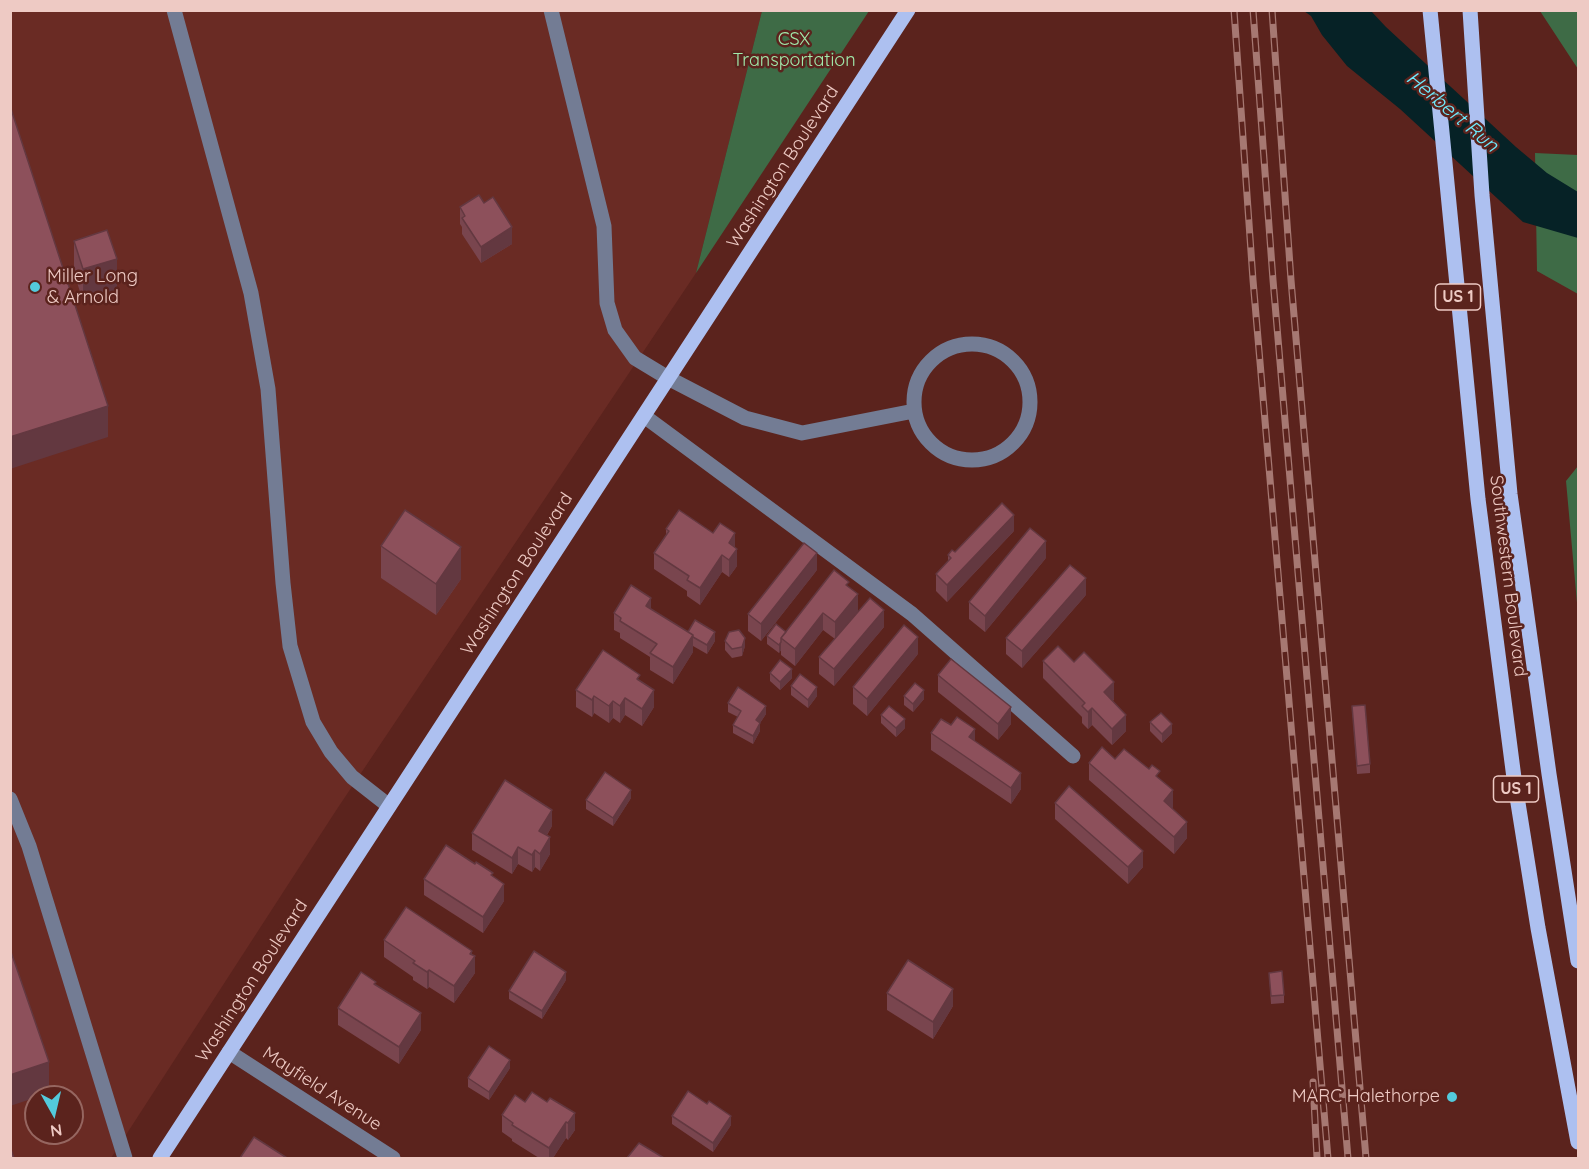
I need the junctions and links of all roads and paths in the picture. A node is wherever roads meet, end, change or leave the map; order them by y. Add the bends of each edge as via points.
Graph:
1 (174, 10) edge
2 (551, 10) edge
3 (908, 10) edge
4 (1430, 10) edge
5 (1470, 10) edge
6 (668, 378) junction
7 (915, 411) junction
8 (644, 416) junction
9 (1073, 756) dead end
10 (10, 799) edge
11 (389, 806) junction
12 (1578, 962) edge
13 (229, 1052) junction
14 (1578, 1142) edge
15 (125, 1158) edge
16 (160, 1158) edge
17 (393, 1158) edge

1 - 11 street via 251,293 268,389 290,646 313,722 331,752 352,777
2 - 6 street via 604,226 608,303 615,330 634,358
3 - 6 main road, Washington Boulevard
4 - 14 main road, Southwestern Boulevard / US 1 via 1478,499 1514,778
5 - 12 main road, Southwestern Boulevard / US 1 via 1482,195 1510,494
6 - 7 street via 745,418 802,433
6 - 8 main road, Washington Boulevard
7 - 7 street via 923,433 939,449 959,459 982,459 1004,451 1020,435 1030,414 1030,392 1022,371 1006,354 985,345 963,344 941,352 925,368 915,388
8 - 9 street via 912,614
8 - 11 main road, Washington Boulevard
10 - 15 street via 29,846
11 - 13 main road, Washington Boulevard
13 - 16 main road, Washington Boulevard
13 - 17 street, Mayfield Avenue

